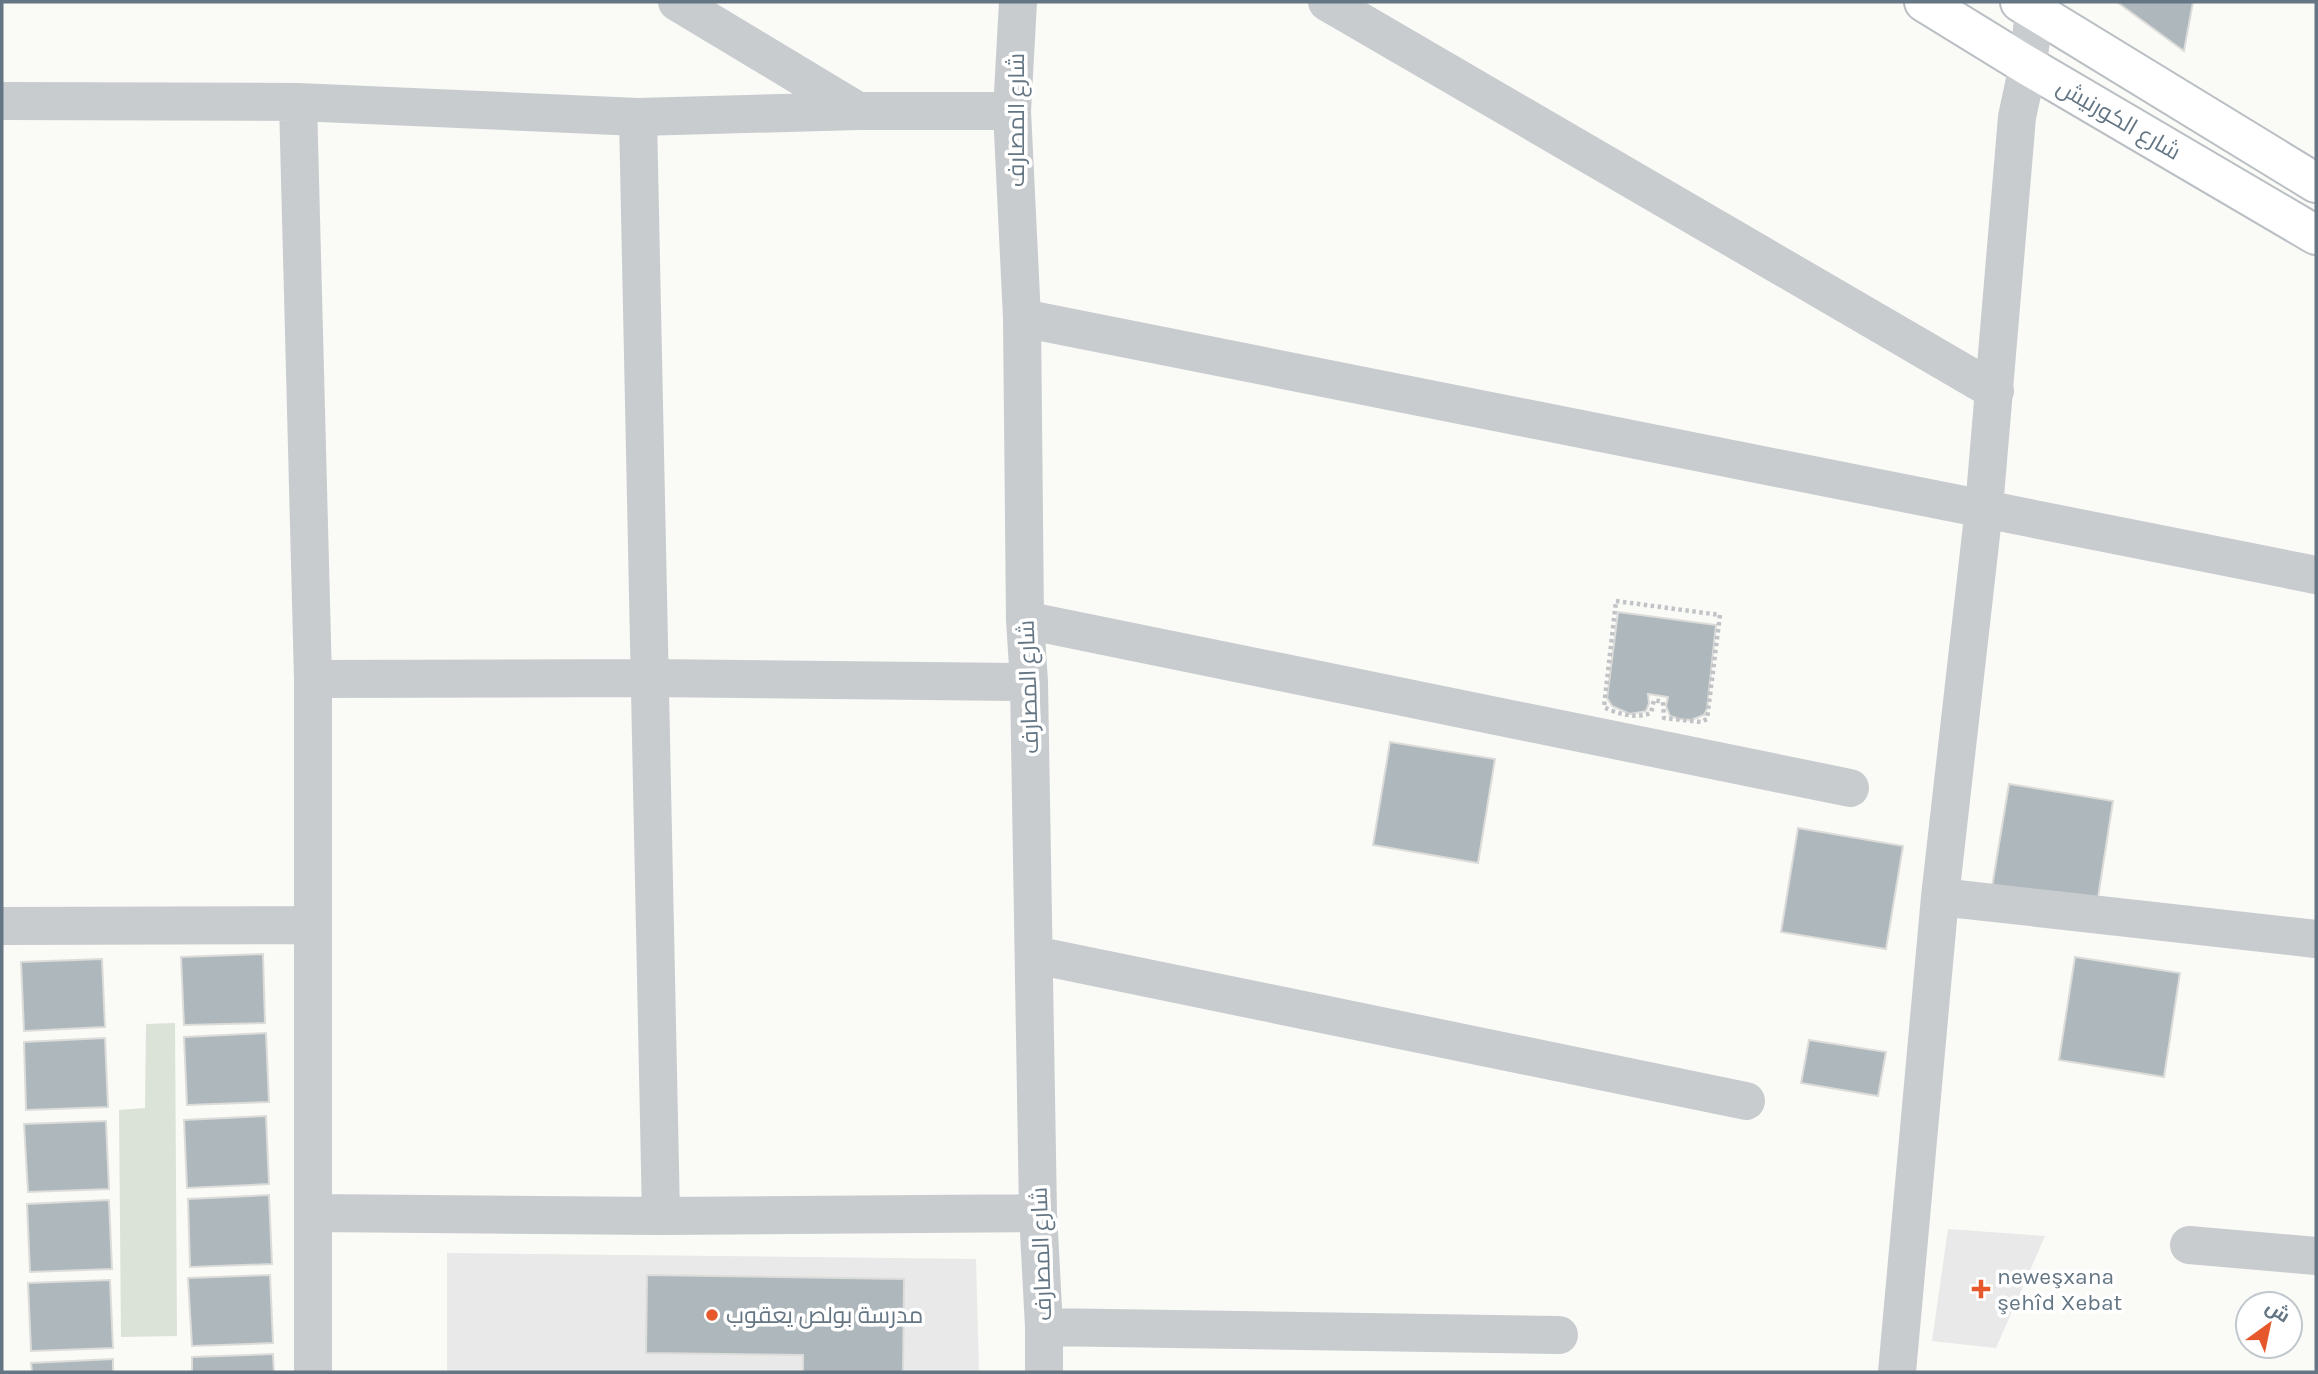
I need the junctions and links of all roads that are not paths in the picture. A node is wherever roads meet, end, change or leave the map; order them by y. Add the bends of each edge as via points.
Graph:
1 (677, 2) edge
2 (1018, 2) edge
3 (1327, 2) edge
4 (1924, 2) edge
5 (2030, 5) edge
6 (2028, 66) junction
7 (2, 101) edge
8 (298, 102) junction
9 (858, 111) junction
10 (1012, 111) junction
11 (638, 117) junction
12 (2316, 183) edge
13 (2316, 235) edge
14 (1022, 318) junction
15 (1995, 391) junction
16 (1984, 508) junction
17 (2316, 575) edge
18 (1025, 620) junction
19 (650, 678) junction
20 (313, 679) junction
21 (1029, 682) junction
22 (1850, 788) dead end
23 (1940, 897) junction
24 (313, 925) junction
25 (2, 926) edge
26 (2316, 939) edge
27 (1035, 955) junction
28 (1746, 1101) dead end
29 (314, 1213) junction
30 (1038, 1213) junction
31 (662, 1216) junction
32 (2189, 1245) dead end
33 (2316, 1256) edge
34 (1044, 1327) junction
35 (1559, 1335) dead end
36 (313, 1372) edge
37 (1044, 1372) edge
38 (1897, 1372) edge

1 - 9 street
2 - 10 street, شارع المصارف
3 - 15 street
4 - 6 street, شارع الكورنيش
5 - 6 street
5 - 12 street, شارع الكورنيش
6 - 13 street, شارع الكورنيش
6 - 15 street via 2017,117
7 - 8 street
8 - 11 street
8 - 20 street
9 - 10 street
9 - 11 street
10 - 14 street, شارع المصارف
11 - 19 street
14 - 16 street
14 - 18 street, شارع المصارف
15 - 16 street
16 - 17 street
16 - 23 street
18 - 21 street, شارع المصارف
18 - 22 street
19 - 20 street
19 - 21 street
19 - 31 street
20 - 24 street
21 - 27 street, شارع المصارف
23 - 26 street
23 - 38 street
24 - 25 street
24 - 29 street
27 - 28 street
27 - 30 street, شارع المصارف
29 - 31 street
29 - 36 street
30 - 31 street
30 - 34 street, شارع المصارف
32 - 33 street
34 - 35 street
34 - 37 street, شارع المصارف

